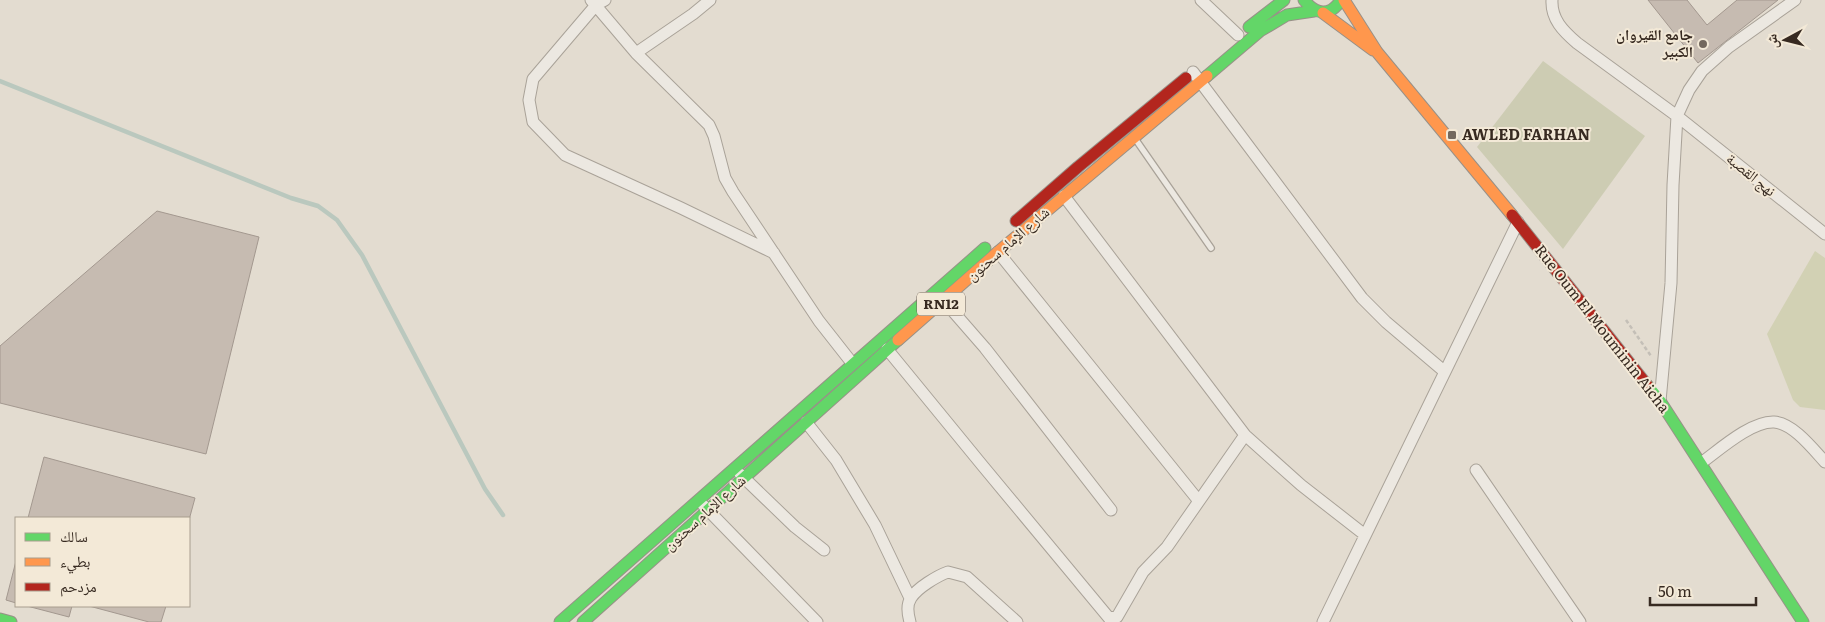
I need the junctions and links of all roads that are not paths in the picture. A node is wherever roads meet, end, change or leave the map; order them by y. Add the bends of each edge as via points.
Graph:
1 (710, 0) edge
2 (1200, 0) edge
3 (1284, 0) edge
4 (1304, 0) edge
5 (1342, 0) edge
6 (1552, 0) edge
7 (1796, 0) edge
8 (598, 2) edge
9 (1319, 12) junction
10 (1238, 35) junction
11 (1377, 52) junction
12 (636, 53) junction
13 (1197, 77) junction
14 (1677, 116) junction
15 (1135, 138) junction
16 (1064, 196) junction
17 (1518, 222) junction
18 (1010, 226) dead end
19 (1825, 234) edge
20 (995, 239) dead end
21 (1211, 248) dead end
22 (998, 252) junction
23 (774, 253) junction
24 (944, 301) junction
25 (888, 349) junction
26 (852, 364) junction
27 (1445, 372) junction
28 (1660, 401) junction
29 (806, 422) junction
30 (1245, 435) junction
31 (1825, 462) edge
32 (1701, 463) junction
33 (734, 468) junction
34 (1476, 470) dead end
35 (744, 478) junction
36 (698, 500) junction
37 (1198, 500) junction
38 (708, 510) junction
39 (1111, 510) dead end
40 (1365, 535) junction
41 (824, 550) dead end
42 (910, 598) junction
43 (0, 619) edge
44 (11, 622) edge
45 (560, 622) edge
46 (583, 622) edge
47 (817, 622) edge
48 (910, 622) edge
49 (1017, 622) edge
50 (1323, 622) edge
51 (1580, 622) edge
52 (1803, 622) edge

1 - 12 street
2 - 10 street
3 - 10 main road, شارع الإمام سحنون / RN12
4 - 9 main road, Rue Oum El Mouminin Aicha via 1308,7
5 - 9 main road, RN12 via 1332,11
5 - 11 main road, Rue Oum El Mouminin Aicha
6 - 14 street, نهج القصبة via 1555,19 1562,30
7 - 14 street via 1729,47 1702,71
8 - 12 street
8 - 23 street via 533,80 529,100 533,122 565,156
9 - 11 main road, Rue Oum El Mouminin Aicha
9 - 13 main road, شارع الإمام سحنون / RN12 via 1287,15
10 - 13 main road, شارع الإمام سحنون / RN12
11 - 17 main road, Rue Oum El Mouminin Aicha
12 - 23 street via 709,125 724,178
13 - 15 main road, شارع الإمام سحنون / RN12
13 - 18 main road, شارع الإمام سحنون / RN12 via 1078,167
13 - 27 street via 1362,298
14 - 19 street, نهج القصبة
14 - 28 street via 1671,283
15 - 16 main road, شارع الإمام سحنون / RN12
15 - 21 lane
16 - 22 main road, شارع الإمام سحنون / RN12
16 - 30 street
17 - 27 street
17 - 28 main road, Rue Oum El Mouminin Aicha
20 - 26 main road, شارع الإمام سحنون / RN12
22 - 24 main road, شارع الإمام سحنون / RN12
22 - 37 street
23 - 26 street
24 - 25 main road, شارع الإمام سحنون / RN12
24 - 39 street via 985,348
25 - 29 main road, شارع الإمام سحنون / RN12
25 - 37 street via 1107,618 1117,617 1143,572 1167,547
26 - 33 main road, شارع الإمام سحنون / RN12
27 - 40 street
28 - 32 main road, Rue Oum El Mouminin Aicha
29 - 35 main road, شارع الإمام سحنون / RN12
29 - 42 street via 836,460 874,525
30 - 37 street
30 - 40 street via 1301,485
31 - 32 street via 1805,439 1775,422 1746,431
32 - 52 main road, Rue Oum El Mouminin Aicha
33 - 35 street
33 - 36 main road, شارع الإمام سحنون / RN12
34 - 51 street
35 - 38 main road, شارع الإمام سحنون / RN12
35 - 41 street
36 - 38 street
36 - 45 main road, شارع الإمام سحنون / RN12
38 - 46 main road, شارع الإمام سحنون / RN12
38 - 47 street
40 - 50 street
42 - 48 street via 907,610
42 - 49 street via 941,574 954,573 967,577
43 - 44 main road

